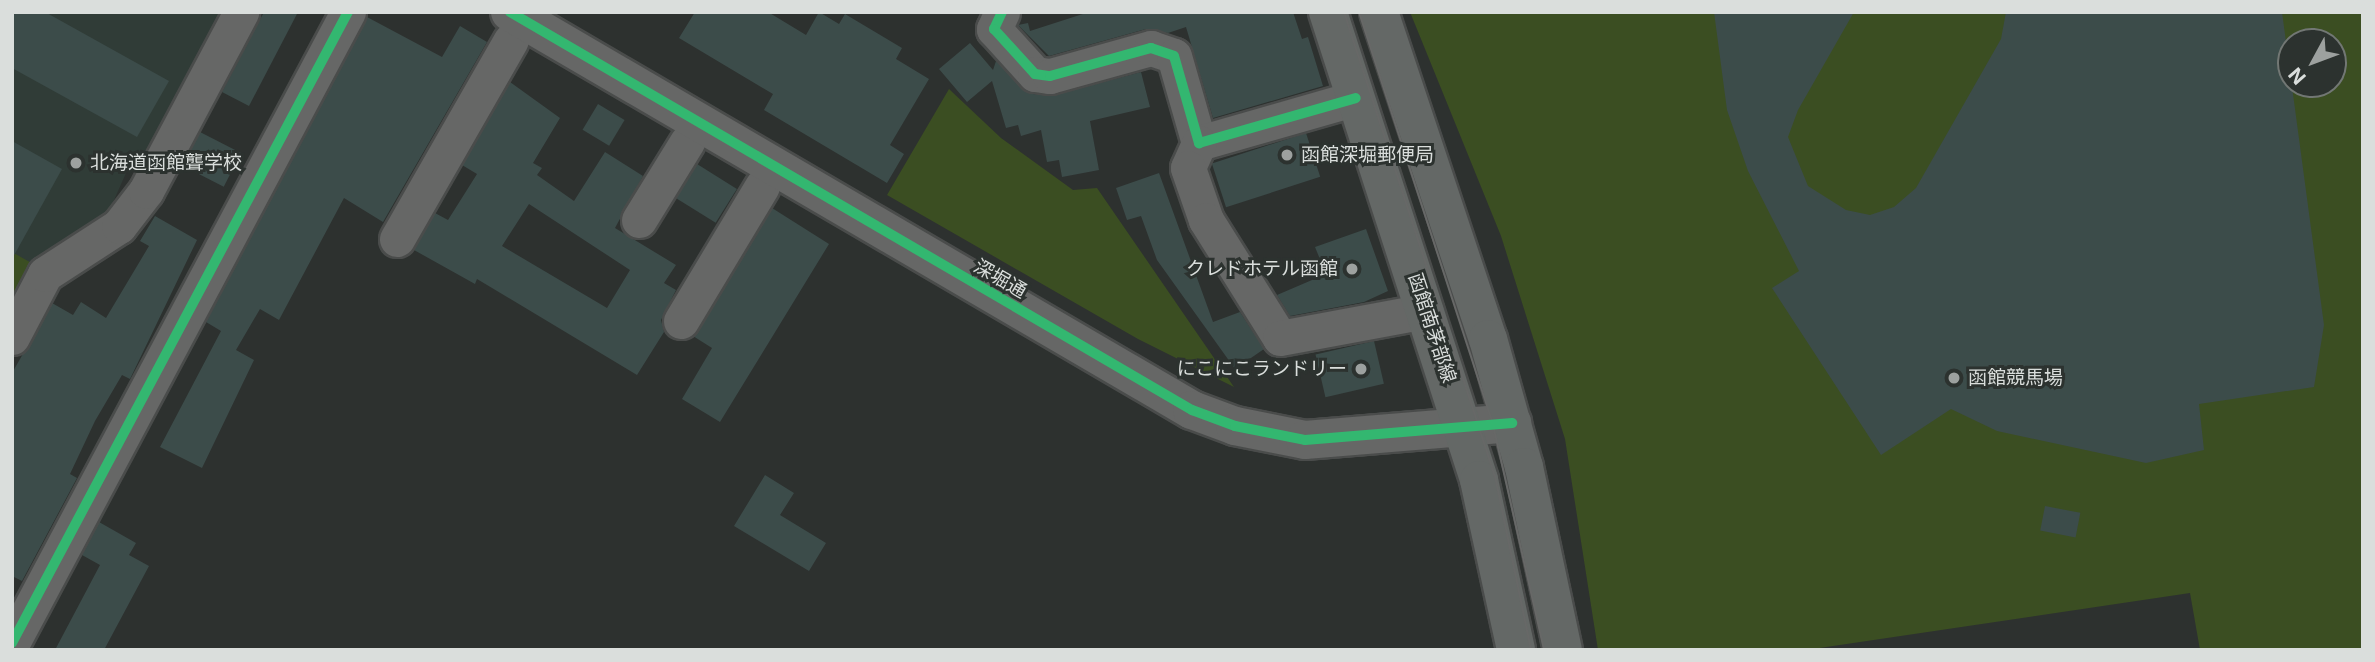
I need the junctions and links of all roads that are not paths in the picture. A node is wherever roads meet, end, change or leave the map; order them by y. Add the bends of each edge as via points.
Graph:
1 (241, 12) edge
2 (348, 12) edge
3 (1002, 12) edge
4 (1328, 12) edge
5 (1379, 12) edge
6 (510, 26) edge
7 (1356, 98) junction
8 (687, 142) dead end
9 (1199, 143) junction
10 (762, 186) dead end
11 (639, 220) dead end
12 (397, 239) dead end
13 (1426, 311) junction
14 (681, 321) dead end
15 (12, 337) edge
16 (1512, 423) junction
17 (1463, 426) junction
18 (12, 643) edge
19 (1516, 650) edge
20 (1563, 650) edge

1 - 15 street via 146,191 119,226 46,274
2 - 18 street
3 - 9 street via 994,29 1035,74 1050,76 1151,48 1174,56
4 - 7 main road, 函館南茅部線
5 - 16 main road
6 - 12 street
6 - 17 street, 深堀通 via 1192,410 1235,426 1305,440
7 - 9 street
7 - 13 main road, 函館南茅部線
8 - 11 street
9 - 13 street via 1188,168 1206,220 1280,338
10 - 14 street
13 - 17 main road, 函館南茅部線
16 - 17 street, 深堀通
16 - 20 main road
17 - 19 main road, 函館南茅部線

